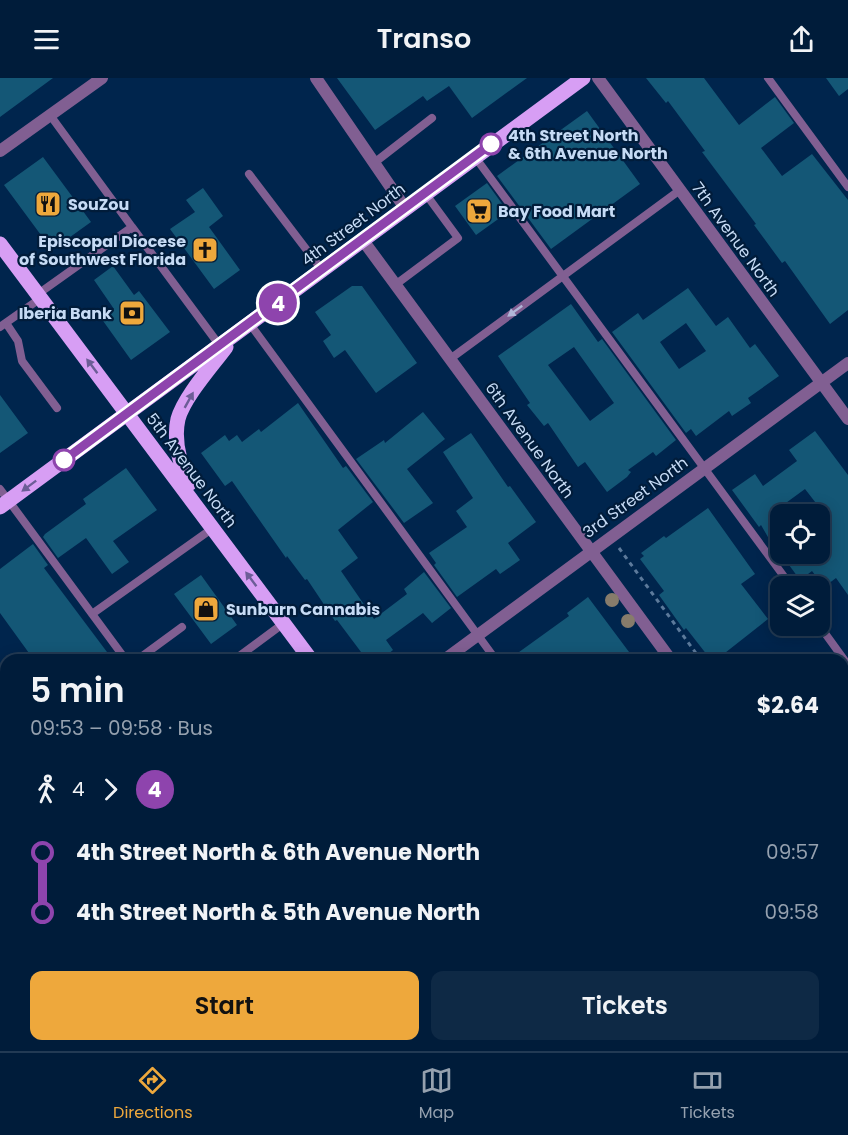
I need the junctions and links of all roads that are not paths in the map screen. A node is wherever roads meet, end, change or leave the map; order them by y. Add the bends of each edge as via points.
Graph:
1 (102, 78) edge
2 (316, 78) edge
3 (583, 78) edge
4 (598, 78) edge
5 (768, 78) edge
6 (50, 115) junction
7 (432, 118) dead end
8 (0, 151) edge
9 (475, 157) junction
10 (374, 162) junction
11 (249, 174) dead end
12 (848, 188) edge
13 (680, 190) junction
14 (425, 193) junction
15 (405, 208) junction
16 (132, 227) junction
17 (362, 239) junction
18 (2, 252) edge
19 (322, 270) junction
20 (562, 276) junction
21 (395, 285) junction
22 (39, 296) junction
23 (250, 324) junction
24 (3, 325) edge
25 (236, 335) junction
26 (220, 346) junction
27 (450, 359) junction
28 (848, 363) edge
29 (822, 382) junction
30 (57, 408) dead end
31 (127, 413) junction
32 (848, 419) edge
33 (704, 469) junction
34 (3, 499) edge
35 (203, 513) junction
36 (213, 528) junction
37 (592, 552) junction
38 (783, 576) edge
39 (92, 614) junction
40 (284, 623) junction
41 (182, 627) dead end
42 (478, 635) junction
43 (827, 636) edge
44 (122, 654) edge
45 (145, 654) edge
46 (242, 654) edge
47 (307, 654) edge
48 (452, 654) edge
49 (492, 654) edge
50 (667, 654) edge
51 (840, 654) edge

1 - 6 street
2 - 10 street
3 - 9 main road, 4th Street North
4 - 13 street, 7th Avenue North
5 - 12 lane
6 - 8 street
6 - 16 lane
7 - 10 lane
9 - 14 main road, 4th Street North
9 - 20 lane
10 - 15 street
11 - 19 lane
13 - 20 lane
13 - 29 street, 7th Avenue North
14 - 15 main road, 4th Street North
14 - 21 lane via 458,238
15 - 17 main road, 4th Street North
16 - 22 lane
16 - 26 lane
17 - 19 main road, 4th Street North
17 - 21 street, 6th Avenue North
18 - 22 main road, 5th Avenue North
19 - 23 main road, 4th Street North
20 -> 27 lane
20 - 33 lane
21 - 27 street, 6th Avenue North
22 - 24 lane
31 -> 22 main road, 5th Avenue North
23 - 25 main road, 4th Street North
23 - 42 lane
24 - 30 lane via 18,341 22,361
25 - 26 main road, 4th Street North
35 -> 25 main road via 181,466 178,418
26 - 31 main road, 4th Street North
27 - 37 street, 6th Avenue North
28 - 29 street, 3rd Street North
29 - 32 street, 7th Avenue North
29 - 33 street, 3rd Street North
31 -> 34 main road, 4th Street North
31 - 35 main road, 5th Avenue North
33 - 37 street, 3rd Street North
33 - 38 lane
34 - 39 lane
35 - 36 main road, 5th Avenue North
36 - 39 lane
40 -> 36 main road, 5th Avenue North
37 - 42 street, 3rd Street North
37 - 50 street, 6th Avenue North
39 - 44 lane
40 - 46 lane
40 - 47 main road, 5th Avenue North
41 - 45 lane
42 - 48 street, 3rd Street North
42 - 49 lane
43 - 51 lane

